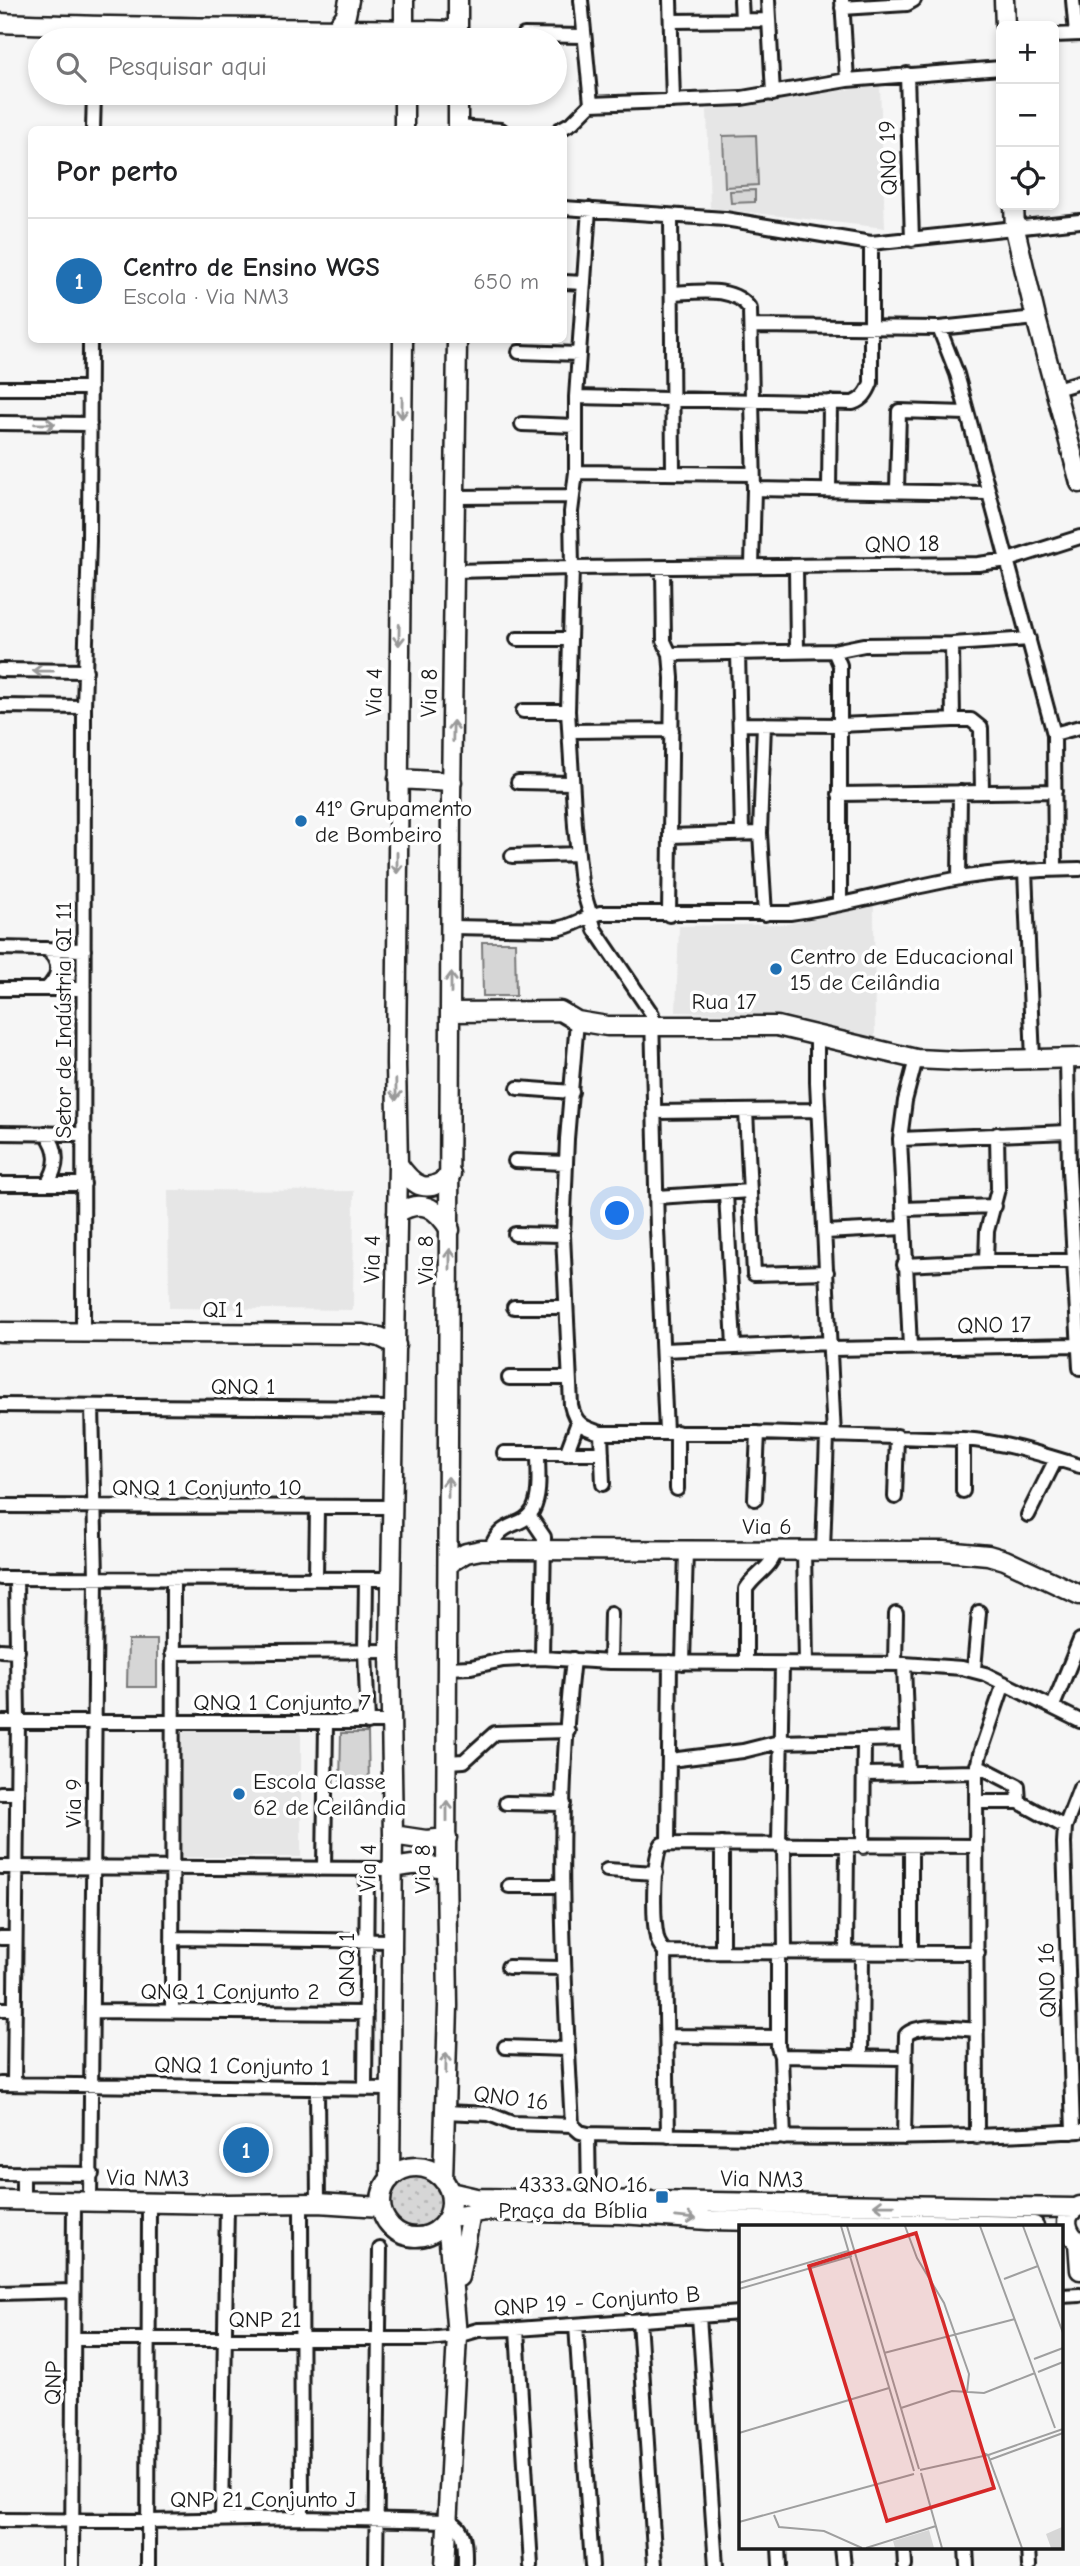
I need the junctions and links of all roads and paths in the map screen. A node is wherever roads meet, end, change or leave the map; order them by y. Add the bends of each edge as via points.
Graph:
1 (349, 0) edge
2 (404, 0) edge
3 (458, 0) edge
4 (581, 0) edge
5 (670, 0) edge
6 (741, 0) edge
7 (768, 0) edge
8 (914, 0) edge
9 (1004, 0) edge
10 (1073, 0) edge
11 (842, 4) edge
12 (742, 20) junction
13 (769, 20) junction
14 (671, 21) junction
15 (1005, 21) edge
16 (0, 23) edge
17 (63, 26) junction
18 (337, 27) junction
19 (67, 28) edge
20 (122, 28) joint
21 (345, 28) edge
22 (404, 28) edge
23 (457, 28) edge
24 (1078, 34) edge
25 (1059, 35) edge
26 (567, 36) edge
27 (583, 36) junction
28 (996, 68) edge
29 (907, 74) junction
30 (847, 80) junction
31 (773, 94) junction
32 (673, 101) junction
33 (591, 104) junction
34 (94, 105) edge
35 (404, 105) edge
36 (458, 105) edge
37 (93, 126) edge
38 (404, 126) edge
39 (458, 126) edge
40 (566, 126) edge
41 (567, 208) edge
42 (589, 209) junction
43 (1014, 210) edge
44 (671, 217) junction
45 (1080, 221) edge
46 (1015, 229) junction
47 (912, 240) junction
48 (872, 243) junction
49 (567, 282) edge
50 (584, 283) junction
51 (672, 293) junction
52 (1036, 318) junction
53 (751, 326) junction
54 (870, 327) junction
55 (939, 328) junction
56 (90, 343) edge
57 (403, 343) edge
58 (457, 343) edge
59 (519, 352) dead end
60 (579, 354) junction
61 (1080, 382) edge
62 (0, 388) edge
63 (90, 388) junction
64 (1056, 389) junction
65 (576, 397) junction
66 (672, 398) junction
67 (752, 402) junction
68 (830, 402) junction
69 (967, 413) junction
70 (0, 423) edge
71 (90, 424) junction
72 (522, 425) dead end
73 (576, 426) junction
74 (576, 472) junction
75 (673, 472) junction
76 (754, 474) junction
77 (1080, 483) edge
78 (754, 489) junction
79 (829, 489) junction
80 (897, 490) junction
81 (988, 492) junction
82 (572, 496) junction
83 (456, 497) junction
84 (1080, 537) edge
85 (1008, 560) junction
86 (752, 566) junction
87 (796, 567) junction
88 (572, 568) junction
89 (663, 568) junction
90 (455, 571) junction
91 (517, 639) dead end
92 (570, 639) junction
93 (1029, 639) junction
94 (952, 644) junction
95 (834, 651) junction
96 (738, 652) junction
97 (797, 652) junction
98 (670, 654) junction
99 (0, 670) edge
100 (86, 671) junction
101 (0, 706) edge
102 (84, 707) junction
103 (523, 711) dead end
104 (568, 711) junction
105 (953, 720) junction
106 (740, 724) junction
107 (764, 724) junction
108 (839, 725) junction
109 (1080, 727) edge
110 (672, 730) junction
111 (570, 731) junction
112 (1054, 734) junction
113 (398, 779) junction
114 (452, 782) junction
115 (517, 782) dead end
116 (572, 783) junction
117 (1055, 791) junction
118 (960, 792) junction
119 (982, 792) junction
120 (839, 794) junction
121 (742, 833) junction
122 (760, 833) junction
123 (671, 836) junction
124 (578, 854) junction
125 (512, 856) dead end
126 (1055, 869) junction
127 (1080, 869) edge
128 (1025, 871) junction
129 (959, 878) junction
130 (839, 904) junction
131 (765, 914) junction
132 (668, 915) junction
133 (589, 916) junction
134 (451, 927) junction
135 (0, 948) edge
136 (46, 949) junction
137 (84, 950) junction
138 (0, 989) edge
139 (46, 989) junction
140 (84, 989) junction
141 (451, 1012) junction
142 (577, 1021) junction
143 (654, 1026) junction
144 (817, 1034) junction
145 (1074, 1058) edge
146 (916, 1059) junction
147 (1033, 1059) junction
148 (518, 1088) dead end
149 (572, 1092) junction
150 (818, 1110) junction
151 (746, 1111) junction
152 (655, 1112) junction
153 (1068, 1132) junction
154 (0, 1133) edge
155 (46, 1133) junction
156 (84, 1134) junction
157 (997, 1134) junction
158 (900, 1139) junction
159 (515, 1161) dead end
160 (565, 1163) junction
161 (398, 1164) junction
162 (451, 1174) junction
163 (0, 1184) edge
164 (47, 1184) junction
165 (84, 1184) junction
166 (750, 1191) junction
167 (726, 1193) junction
168 (657, 1198) junction
169 (995, 1206) junction
170 (903, 1209) junction
171 (397, 1213) junction
172 (903, 1228) junction
173 (450, 1230) junction
174 (825, 1232) junction
175 (515, 1234) dead end
176 (563, 1235) junction
177 (986, 1261) junction
178 (1073, 1261) junction
179 (904, 1265) junction
180 (827, 1272) junction
181 (754, 1274) junction
182 (730, 1277) junction
183 (514, 1307) dead end
184 (566, 1307) junction
185 (396, 1320) junction
186 (0, 1332) edge
187 (83, 1334) junction
188 (363, 1334) junction
189 (396, 1345) junction
190 (1079, 1345) edge
191 (734, 1346) junction
192 (830, 1346) junction
193 (910, 1347) junction
194 (663, 1350) junction
195 (1080, 1368) edge
196 (509, 1378) dead end
197 (569, 1378) junction
198 (0, 1405) edge
199 (92, 1406) junction
200 (395, 1408) junction
201 (578, 1422) junction
202 (671, 1432) junction
203 (601, 1433) junction
204 (758, 1433) junction
205 (830, 1436) junction
206 (897, 1436) junction
207 (963, 1438) junction
208 (504, 1453) dead end
209 (602, 1453) junction
210 (538, 1454) junction
211 (566, 1454) junction
212 (1056, 1459) junction
213 (1080, 1466) edge
214 (603, 1484) dead end
215 (677, 1489) dead end
216 (963, 1491) dead end
217 (895, 1497) dead end
218 (755, 1499) dead end
219 (0, 1506) edge
220 (394, 1507) junction
221 (96, 1508) junction
222 (317, 1508) junction
223 (529, 1515) junction
224 (1028, 1515) dead end
225 (448, 1534) junction
226 (486, 1550) junction
227 (545, 1550) junction
228 (686, 1550) junction
229 (776, 1550) junction
230 (804, 1550) junction
231 (824, 1550) junction
232 (449, 1563) junction
233 (96, 1577) junction
234 (316, 1577) junction
235 (0, 1578) edge
236 (16, 1578) junction
237 (173, 1579) junction
238 (366, 1579) junction
239 (391, 1579) junction
240 (1080, 1595) edge
241 (979, 1612) dead end
242 (611, 1613) dead end
243 (896, 1614) dead end
244 (1080, 1640) edge
245 (0, 1650) edge
246 (18, 1651) junction
247 (390, 1651) junction
248 (365, 1652) junction
249 (172, 1653) junction
250 (542, 1658) junction
251 (573, 1659) junction
252 (610, 1662) junction
253 (677, 1662) junction
254 (746, 1662) junction
255 (806, 1663) junction
256 (782, 1664) junction
257 (900, 1664) junction
258 (447, 1668) junction
259 (974, 1669) junction
260 (1004, 1683) junction
261 (1053, 1706) junction
262 (18, 1721) junction
263 (1080, 1721) edge
264 (0, 1722) edge
265 (392, 1722) junction
266 (94, 1723) junction
267 (173, 1723) junction
268 (326, 1723) junction
269 (368, 1723) junction
270 (568, 1731) junction
271 (906, 1739) junction
272 (864, 1741) junction
273 (779, 1742) junction
274 (670, 1760) junction
275 (447, 1762) junction
276 (976, 1769) junction
277 (908, 1773) junction
278 (864, 1774) junction
279 (1080, 1788) edge
280 (0, 1793) edge
281 (17, 1793) junction
282 (976, 1802) junction
283 (1019, 1802) junction
284 (512, 1803) dead end
285 (564, 1804) junction
286 (1065, 1827) junction
287 (393, 1835) junction
288 (447, 1838) junction
289 (668, 1843) junction
290 (722, 1844) junction
291 (782, 1844) junction
292 (847, 1846) junction
293 (911, 1846) junction
294 (976, 1846) junction
295 (863, 1847) junction
296 (0, 1867) edge
297 (15, 1867) junction
298 (94, 1867) junction
299 (172, 1867) junction
300 (324, 1868) junction
301 (367, 1869) junction
302 (393, 1869) junction
303 (446, 1869) junction
304 (607, 1870) dead end
305 (656, 1873) junction
306 (509, 1886) dead end
307 (561, 1886) junction
308 (0, 1938) edge
309 (15, 1938) junction
310 (172, 1938) junction
311 (367, 1941) junction
312 (392, 1941) junction
313 (665, 1952) junction
314 (722, 1952) junction
315 (782, 1952) junction
316 (846, 1952) junction
317 (978, 1953) junction
318 (862, 1954) junction
319 (911, 1954) junction
320 (508, 1967) dead end
321 (562, 1968) junction
322 (15, 2009) junction
323 (0, 2010) edge
324 (93, 2011) junction
325 (172, 2012) junction
326 (366, 2013) junction
327 (977, 2030) junction
328 (668, 2036) junction
329 (778, 2037) junction
330 (505, 2047) dead end
331 (567, 2049) junction
332 (781, 2056) junction
333 (861, 2056) junction
334 (904, 2057) junction
335 (0, 2084) edge
336 (14, 2084) junction
337 (93, 2085) junction
338 (365, 2087) junction
339 (317, 2088) junction
340 (390, 2088) junction
341 (445, 2112) junction
342 (572, 2125) junction
343 (1077, 2132) edge
344 (588, 2134) junction
345 (668, 2136) junction
346 (977, 2137) junction
347 (784, 2138) junction
348 (904, 2138) junction
349 (0, 2173) edge
350 (23, 2173) junction
351 (92, 2174) junction
352 (447, 2186) junction
353 (384, 2193) junction
354 (0, 2200) edge
355 (23, 2200) junction
356 (589, 2200) junction
357 (82, 2201) junction
358 (149, 2203) junction
359 (318, 2203) junction
360 (227, 2204) junction
361 (1077, 2207) edge
362 (471, 2213) junction
363 (447, 2218) junction
364 (941, 2225) edge
365 (420, 2236) junction
366 (1072, 2237) edge
367 (380, 2249) dead end
368 (1080, 2270) edge
369 (73, 2291) junction
370 (0, 2292) edge
371 (1080, 2294) edge
372 (1062, 2296) edge
373 (454, 2304) junction
374 (739, 2314) edge
375 (699, 2316) junction
376 (639, 2320) junction
377 (576, 2325) junction
378 (517, 2329) junction
379 (457, 2336) junction
380 (74, 2339) junction
381 (150, 2340) junction
382 (226, 2340) junction
383 (300, 2340) junction
384 (379, 2340) junction
385 (302, 2518) junction
386 (222, 2519) junction
387 (0, 2520) edge
388 (72, 2520) junction
389 (378, 2520) junction
390 (149, 2521) junction
391 (449, 2521) junction
392 (779, 2548) edge
393 (842, 2548) edge
394 (904, 2548) edge
395 (966, 2548) edge
396 (1028, 2548) edge
397 (72, 2566) edge
398 (148, 2566) edge
399 (376, 2566) edge
400 (445, 2566) edge
401 (466, 2566) edge
402 (531, 2566) edge
403 (592, 2566) edge
404 (655, 2566) edge
405 (716, 2566) edge
406 (780, 2566) edge
407 (844, 2566) edge
408 (905, 2566) edge
409 (967, 2566) edge
410 (1029, 2566) edge

1 - 18 main road
2 - 22 main road
3 - 23 main road
4 - 27 street
5 - 14 street
6 - 12 street
7 - 13 street
8 - 11 street via 907,4
9 - 15 main road
10 - 24 street
11 - 30 street
12 - 13 street
12 - 14 street
13 - 31 street
14 - 32 street
16 - 17 main road
17 - 19 street
17 - 20 main road
18 - 20 main road
18 - 21 main road
24 - 25 street
26 - 27 street
27 - 33 street
28 - 29 street
29 - 30 street
29 - 47 street, QNO 19
30 - 31 street
31 - 32 street
32 - 33 street
33 - 40 street
34 - 37 street
35 - 38 main road
36 - 39 main road
41 - 42 street
42 - 44 street
42 - 50 street
43 - 46 main road
44 - 48 street via 757,223
44 - 51 street
45 - 46 street
46 - 47 street
46 - 52 main road
47 - 48 street
48 - 54 street
49 - 50 street
50 - 60 street
51 - 53 street via 736,296 750,309
51 - 66 street
52 - 55 street
52 - 64 main road
53 - 54 street
53 - 67 street
54 - 55 street
54 - 68 street via 871,383 867,394 853,403
55 - 69 street
56 - 63 street, Setor de Indústria QI 11
57 -> 113 main road, Via 4
58 - 83 main road, Via 8
59 - 60 street
60 - 65 street
61 - 64 street
62 - 63 street
63 - 71 street, Setor de Indústria QI 11
64 - 77 main road
65 - 66 street
65 - 73 street
66 - 67 street
66 - 75 street
67 - 68 street
67 - 76 street
68 - 79 street
69 - 80 street via 899,411
69 - 81 street
70 -> 71 street
71 - 100 street, Setor de Indústria QI 11
72 - 73 street
73 - 74 street
74 - 75 street
74 - 82 street
75 - 76 street
76 - 78 street
78 - 79 street
78 - 86 street
79 - 80 street
80 - 81 street
81 - 85 street
82 - 83 street
82 - 88 street
83 - 90 main road, Via 8
84 - 85 street, QNO 18
85 - 87 street, QNO 18
85 - 93 street
86 - 87 street, QNO 18
86 - 89 street, QNO 18
87 - 97 street
88 - 89 street, QNO 18
88 - 90 street, QNO 18
88 - 92 street
89 - 98 street via 664,641
114 -> 90 main road, Via 8
91 - 92 street
92 - 104 street
93 - 94 street
93 - 112 street
94 - 95 street via 864,645
94 - 105 street
95 - 97 street
95 - 108 street via 840,665
96 - 97 street
96 - 98 street
96 - 106 street
98 - 110 street
100 -> 99 street
100 - 102 street, Setor de Indústria QI 11
101 - 102 street
102 - 137 street, Setor de Indústria QI 11
103 - 104 street
104 - 111 street
105 - 108 street
105 - 119 street via 971,720 981,728
106 - 107 street
106 - 121 street
107 - 108 street
107 - 122 street
108 - 120 street
109 - 112 street
110 - 111 street
110 - 123 street
111 - 116 street
112 - 117 street
113 - 114 main road
113 -> 161 main road, Via 4
114 - 134 main road, Via 8
115 - 116 street
116 - 124 street
117 - 119 street
117 - 126 street
118 - 119 street
118 - 120 street
118 - 129 street
120 - 130 street
121 - 122 street
121 - 123 street
122 - 131 street
123 - 132 street
124 - 125 street
124 - 133 street
126 - 127 street
126 - 128 street
128 - 129 street
128 - 147 street
129 - 130 street
130 - 131 street
131 - 132 street
132 - 133 street
133 - 134 street via 556,929
133 - 143 street via 601,942 649,1007
141 -> 134 main road, Via 8
135 - 136 street
136 - 137 street
136 - 139 street via 58,966 54,983
137 - 140 street, Setor de Indústria QI 11
138 - 139 street
139 - 140 street
140 - 156 street, Setor de Indústria QI 11
141 - 142 main road, Rua 17 via 560,1011
141 - 162 main road, Via 8
142 - 143 main road, Rua 17
142 - 149 street
143 - 144 main road, Rua 17 via 757,1025
143 - 152 street
144 - 146 main road, Rua 17
144 - 150 street
145 - 147 main road, Rua 17
145 - 153 street
146 - 147 main road, Rua 17
146 - 158 street
148 - 149 street
149 - 160 street
150 - 151 street
150 - 174 street
151 - 152 street
151 - 166 street
152 - 168 street
153 - 157 street
153 - 178 street
154 - 155 street
155 - 156 street
155 - 164 street via 57,1154
156 - 165 street, Setor de Indústria QI 11
157 - 158 street
157 - 169 street
158 - 170 street
159 - 160 street
160 - 176 street
161 - 162 main road via 411,1181 426,1187 436,1186
161 - 171 main road, Via 4
162 - 173 main road, Via 8
163 - 164 street
164 - 165 street
165 - 187 street, Setor de Indústria QI 11
166 - 167 street
166 - 181 street
167 - 168 street
167 - 182 street
168 - 194 street
169 - 170 street
169 - 177 street via 987,1231
170 - 172 street
171 - 173 main road via 407,1207 427,1206 438,1212
171 - 185 main road, Via 4
172 - 174 street
172 - 179 street
225 -> 173 main road, Via 8
174 - 180 street
175 - 176 street
176 - 184 street
177 - 178 street
177 - 179 street
178 - 190 street
179 - 193 street
180 - 181 street
180 - 192 street
181 - 182 street
182 - 191 street
183 - 184 street
184 - 197 street
185 - 188 main road, QI 1
185 - 189 main road, Via 4
186 - 187 main road, QI 1
187 - 188 main road, QI 1
188 - 189 main road, QI 1
189 - 200 main road, Via 4
190 - 193 street, QNO 17
190 - 195 street
191 - 192 street, QNO 17
191 - 194 street, QNO 17
192 - 193 street, QNO 17
192 - 205 street
194 - 202 street
196 - 197 street
197 - 201 street
198 - 199 street, QNQ 1
199 - 200 street, QNQ 1
199 - 221 street, Via 9
200 - 220 main road, Via 4
201 - 203 street
201 - 211 street
202 - 203 street
202 - 204 street
202 - 215 street
203 - 209 street
204 - 205 street
204 - 218 street
205 - 206 street
205 - 231 street
206 - 207 street
206 - 217 street
207 - 212 street via 994,1441
207 - 216 street
208 - 210 street
209 - 211 street
209 - 214 street
210 - 211 street
210 - 223 street via 536,1501
212 - 213 street
212 - 224 street
219 - 221 street, QNQ 1 Conjunto 10
220 - 222 street
220 - 239 main road, Via 4
221 - 222 street, QNQ 1 Conjunto 10
221 - 233 street, Via 9
222 - 234 street
223 - 226 street via 498,1532
223 - 227 street via 544,1537
225 - 226 main road via 457,1542
225 - 232 main road, Via 8
226 - 227 main road, Via 6
226 - 232 main road, Via 6 via 466,1553
227 - 228 main road, Via 6
227 - 250 street
228 - 229 main road, Via 6
228 - 253 street
229 - 230 main road, Via 6
229 - 254 street via 770,1565 746,1588
230 - 231 main road, Via 6
230 - 255 street
231 - 240 main road, Via 6 via 988,1555
232 - 258 main road, Via 8
233 - 236 street
233 - 237 street
233 - 266 street, Via 9
234 - 237 street
234 - 238 street
235 - 236 street
236 - 246 street
237 - 249 street
238 - 239 street
238 - 248 street
239 - 247 main road, Via 4
241 - 259 street
242 - 252 street
243 - 257 street
244 - 261 street
245 - 246 street
246 - 262 street
247 - 248 street
247 - 265 main road, Via 4
248 - 249 street
248 - 269 street
249 - 267 street
250 - 251 street
250 - 258 street
251 - 252 street
251 - 270 street, QNO 16
252 - 253 street
253 - 254 street
253 - 274 street
254 - 256 street
255 - 256 street
255 - 257 street
256 - 273 street
257 - 259 street
257 - 271 street
258 - 275 main road, Via 8
259 - 260 street
260 - 261 street
260 - 276 street
261 - 263 street
262 - 264 street
262 - 266 street
262 - 281 street
265 - 269 street, QNQ 1 Conjunto 7
265 - 287 main road, Via 4
266 - 267 street
266 - 298 street, Via 9
267 - 268 street, QNQ 1 Conjunto 7
267 - 299 street
268 - 269 street, QNQ 1 Conjunto 7
268 - 300 street
270 - 275 street via 495,1733 464,1760
270 - 285 street, QNO 16
271 - 272 street
271 - 277 street
272 - 273 street
272 - 278 street
273 - 274 street
273 - 291 street
274 - 289 street
288 -> 275 main road, Via 8
276 - 277 street
276 - 282 street
276 - 283 street via 1018,1786
277 - 278 street
278 - 295 street
279 - 286 street, QNO 16
280 - 281 street
281 - 297 street
282 - 283 street
282 - 294 street
283 - 286 street
284 - 285 street
285 - 307 street, QNO 16
286 - 343 street, QNO 16
287 - 288 main road
287 - 302 main road, Via 4
288 - 303 main road, Via 8
289 - 290 street
289 - 305 street via 658,1850
290 - 291 street
290 - 314 street
291 - 292 street
291 - 315 street
292 - 295 street
292 - 316 street
293 - 294 street
293 - 295 street
293 - 319 street
294 - 317 street
296 - 297 street
297 - 298 street
297 - 309 street
298 - 299 street
298 - 324 street, Via 9
299 - 300 street
299 - 310 street
300 - 301 street
301 - 302 street
301 - 311 street, QNQ 1
302 - 303 main road via 411,1863
302 - 312 main road, Via 4
341 -> 303 main road, Via 8
304 - 305 street
305 - 313 street via 656,1936
306 - 307 street
307 - 321 street, QNO 16
308 - 309 street
309 - 322 street
310 - 311 street
310 - 325 street
311 - 312 street
311 - 326 street, QNQ 1
312 - 340 main road, Via 4
313 - 314 street
313 - 328 street
314 - 315 street
315 - 316 street
315 - 329 street
316 - 318 street
317 - 319 street
317 - 327 street
318 - 319 street
318 - 333 street
320 - 321 street
321 - 331 street, QNO 16
322 - 323 street
322 - 336 street
324 - 325 street, QNQ 1 Conjunto 2
324 - 337 street, Via 9
325 - 326 street, QNQ 1 Conjunto 2
326 - 338 street, QNQ 1
327 - 334 street via 913,2029 905,2035
327 - 346 street
328 - 329 street
328 - 345 street
329 - 332 street
330 - 331 street
331 - 342 street, QNO 16
332 - 333 street
332 - 347 street
333 - 334 street
334 - 348 street
335 - 336 street, QNQ 1 Conjunto 1
336 - 337 street, QNQ 1 Conjunto 1
337 - 339 street, QNQ 1 Conjunto 1
337 - 351 street, Via 9
338 - 339 street, QNQ 1 Conjunto 1
338 - 340 street, QNQ 1 Conjunto 1
339 - 359 street
340 - 353 main road, Via 4
341 - 342 street, QNO 16 via 489,2115 512,2123
341 - 352 main road, Via 8
342 - 344 street, QNO 16
343 - 346 street, QNO 16
344 - 345 street, QNO 16
344 - 356 street
345 - 347 street, QNO 16
346 - 348 street, QNO 16
347 - 348 street, QNO 16
349 - 350 street
350 - 351 street
350 - 355 street
351 - 357 street, Via 9
352 - 353 main road via 427,2169 407,2168
352 - 356 main road, Via NM3 via 476,2197
352 - 363 main road
353 - 359 main road, Via NM3
353 - 365 main road via 391,2226
354 - 355 main road, Via NM3
355 - 357 main road, Via NM3
361 -> 356 main road, Via NM3
357 - 358 main road, Via NM3
357 - 369 street, QNP
358 - 360 main road, Via NM3
358 - 381 street
359 - 360 main road, Via NM3
359 - 383 street
360 - 382 street
361 - 366 main road via 1066,2223
362 - 363 main road, Via NM3
362 -> 364 main road, Via NM3
362 - 373 main road
363 - 365 main road via 436,2230
363 - 373 main road
365 - 373 main road via 437,2252
366 - 368 main road
367 - 384 street
369 - 370 street
369 - 380 street, QNP
371 - 372 street
373 - 379 main road
374 - 375 street, QNP 19 - Conjunto B
375 - 376 street, QNP 19 - Conjunto B
375 - 405 street
376 - 377 street, QNP 19 - Conjunto B
376 - 404 street
377 - 378 street, QNP 19 - Conjunto B
377 - 403 street
378 - 379 street, QNP 19 - Conjunto B via 478,2330
378 - 402 street
379 - 384 street, QNP 21
379 - 391 main road
380 - 381 street, QNP 21
380 - 388 street, QNP
381 - 382 street, QNP 21
381 - 390 street
382 - 383 street, QNP 21
382 - 386 street
383 - 384 street, QNP 21
383 - 385 street
384 - 389 street
385 - 386 street, QNP 21 Conjunto J
385 - 389 street, QNP 21 Conjunto J
386 - 390 street, QNP 21 Conjunto J
387 - 388 street
388 - 390 street
388 - 397 street, QNP
389 - 391 street
389 - 399 street
390 - 398 street
391 - 400 main road
391 - 401 street via 462,2531
392 - 406 street
393 - 407 street
394 - 408 street
395 - 409 street
396 - 410 street

